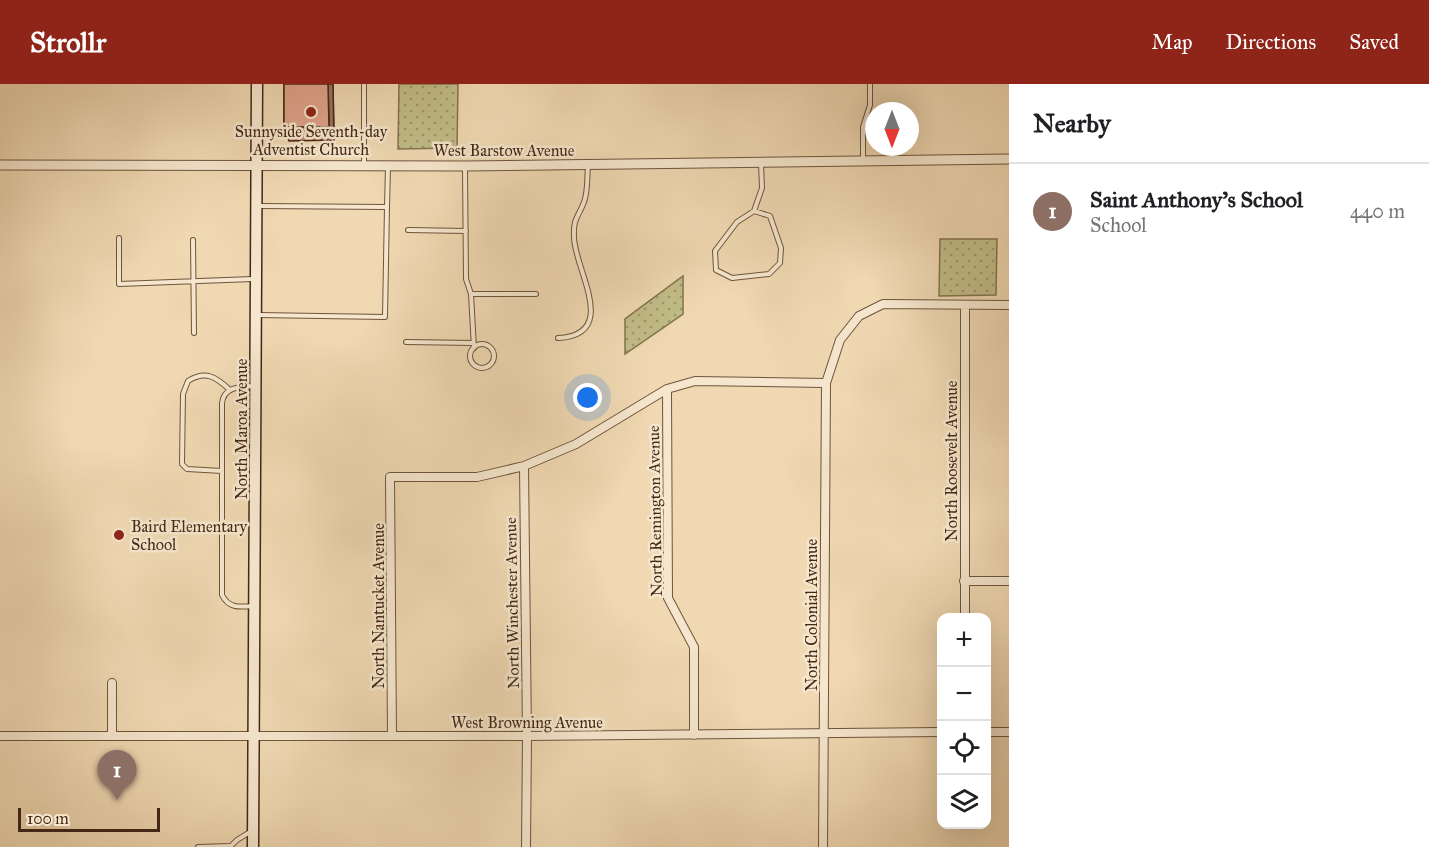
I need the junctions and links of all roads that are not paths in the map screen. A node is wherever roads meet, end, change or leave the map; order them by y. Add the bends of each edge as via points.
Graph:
1 (257, 84) edge
2 (364, 84) edge
3 (870, 84) edge
4 (1009, 159) edge
5 (863, 160) junction
6 (761, 163) junction
7 (0, 165) edge
8 (588, 165) junction
9 (364, 166) junction
10 (388, 166) junction
11 (465, 166) junction
12 (258, 167) junction
13 (257, 206) junction
14 (387, 207) junction
15 (754, 211) junction
16 (408, 230) dead end
17 (466, 231) junction
18 (119, 238) dead end
19 (192, 240) dead end
20 (257, 279) junction
21 (193, 281) junction
22 (471, 294) junction
23 (536, 294) dead end
24 (1009, 305) edge
25 (965, 306) junction
26 (256, 315) junction
27 (194, 333) dead end
28 (558, 338) dead end
29 (406, 342) dead end
30 (473, 345) junction
31 (826, 383) junction
32 (256, 386) junction
33 (667, 389) junction
34 (230, 390) junction
35 (524, 466) junction
36 (222, 471) junction
37 (964, 581) junction
38 (1009, 581) edge
39 (255, 606) junction
40 (964, 613) edge
41 (112, 683) dead end
42 (937, 732) edge
43 (991, 732) edge
44 (1009, 732) edge
45 (824, 733) junction
46 (254, 735) junction
47 (392, 735) junction
48 (694, 735) junction
49 (0, 736) edge
50 (112, 736) junction
51 (527, 736) junction
52 (253, 831) junction
53 (198, 847) edge
54 (230, 847) edge
55 (253, 847) edge
56 (526, 847) edge
57 (823, 847) edge

1 - 12 main road, North Maroa Avenue
2 - 9 lane
3 - 5 lane via 870,105 863,127
4 - 5 street, West Barstow Avenue
5 - 6 street, West Barstow Avenue
6 - 8 street, West Barstow Avenue
6 - 15 lane via 762,188
7 - 12 street, West Barstow Avenue
8 - 11 street, West Barstow Avenue
8 - 28 lane via 585,201 574,220 573,240 587,284 589,324 571,337
9 - 10 street, West Barstow Avenue
9 - 12 street, West Barstow Avenue
10 - 11 street, West Barstow Avenue
10 - 14 lane
11 - 17 lane
12 - 13 main road, North Maroa Avenue
13 - 14 lane
13 - 20 main road, North Maroa Avenue
14 - 26 lane via 385,317
15 - 15 lane via 737,222 715,251 716,270 732,278 769,274 780,263 781,248 771,216
16 - 17 lane
17 - 22 lane via 466,279
18 - 21 lane via 119,284
19 - 21 lane
20 - 21 lane
20 - 26 main road, North Maroa Avenue
21 - 27 lane
22 - 23 lane
22 - 30 lane
24 - 25 street, North Colonial Avenue
25 - 31 street, North Colonial Avenue via 883,304 860,316 840,340
25 - 37 street, North Roosevelt Avenue
26 - 32 main road, North Maroa Avenue
29 - 30 lane
30 - 30 lane via 491,349 491,364 481,369 474,365 470,358
31 - 33 street via 695,381
31 - 45 street, North Colonial Avenue
32 - 34 lane
32 - 39 main road, North Maroa Avenue
33 - 35 street via 576,444
33 - 48 street, North Remington Avenue via 668,598 694,647
34 - 36 lane via 222,399
34 - 36 lane via 217,377 208,375 192,378 184,389 182,465 187,469
35 - 47 street, North Nantucket Avenue via 477,477 390,477
35 - 51 street, North Winchester Avenue
36 - 39 lane via 222,596 233,606
37 - 38 street
37 - 40 street, North Roosevelt Avenue
39 - 46 main road, North Maroa Avenue
41 - 50 street
42 - 45 street, West Browning Avenue
43 - 44 street
45 - 48 street, West Browning Avenue
45 - 57 street, North Colonial Avenue
46 - 47 street, West Browning Avenue
46 - 50 street, West Browning Avenue
46 - 52 main road, North Maroa Avenue
47 - 51 street, West Browning Avenue
48 - 51 street, West Browning Avenue
49 - 50 street, West Browning Avenue
51 - 56 street, North Winchester Avenue
52 - 54 lane
52 - 55 main road, North Maroa Avenue
53 - 54 lane

